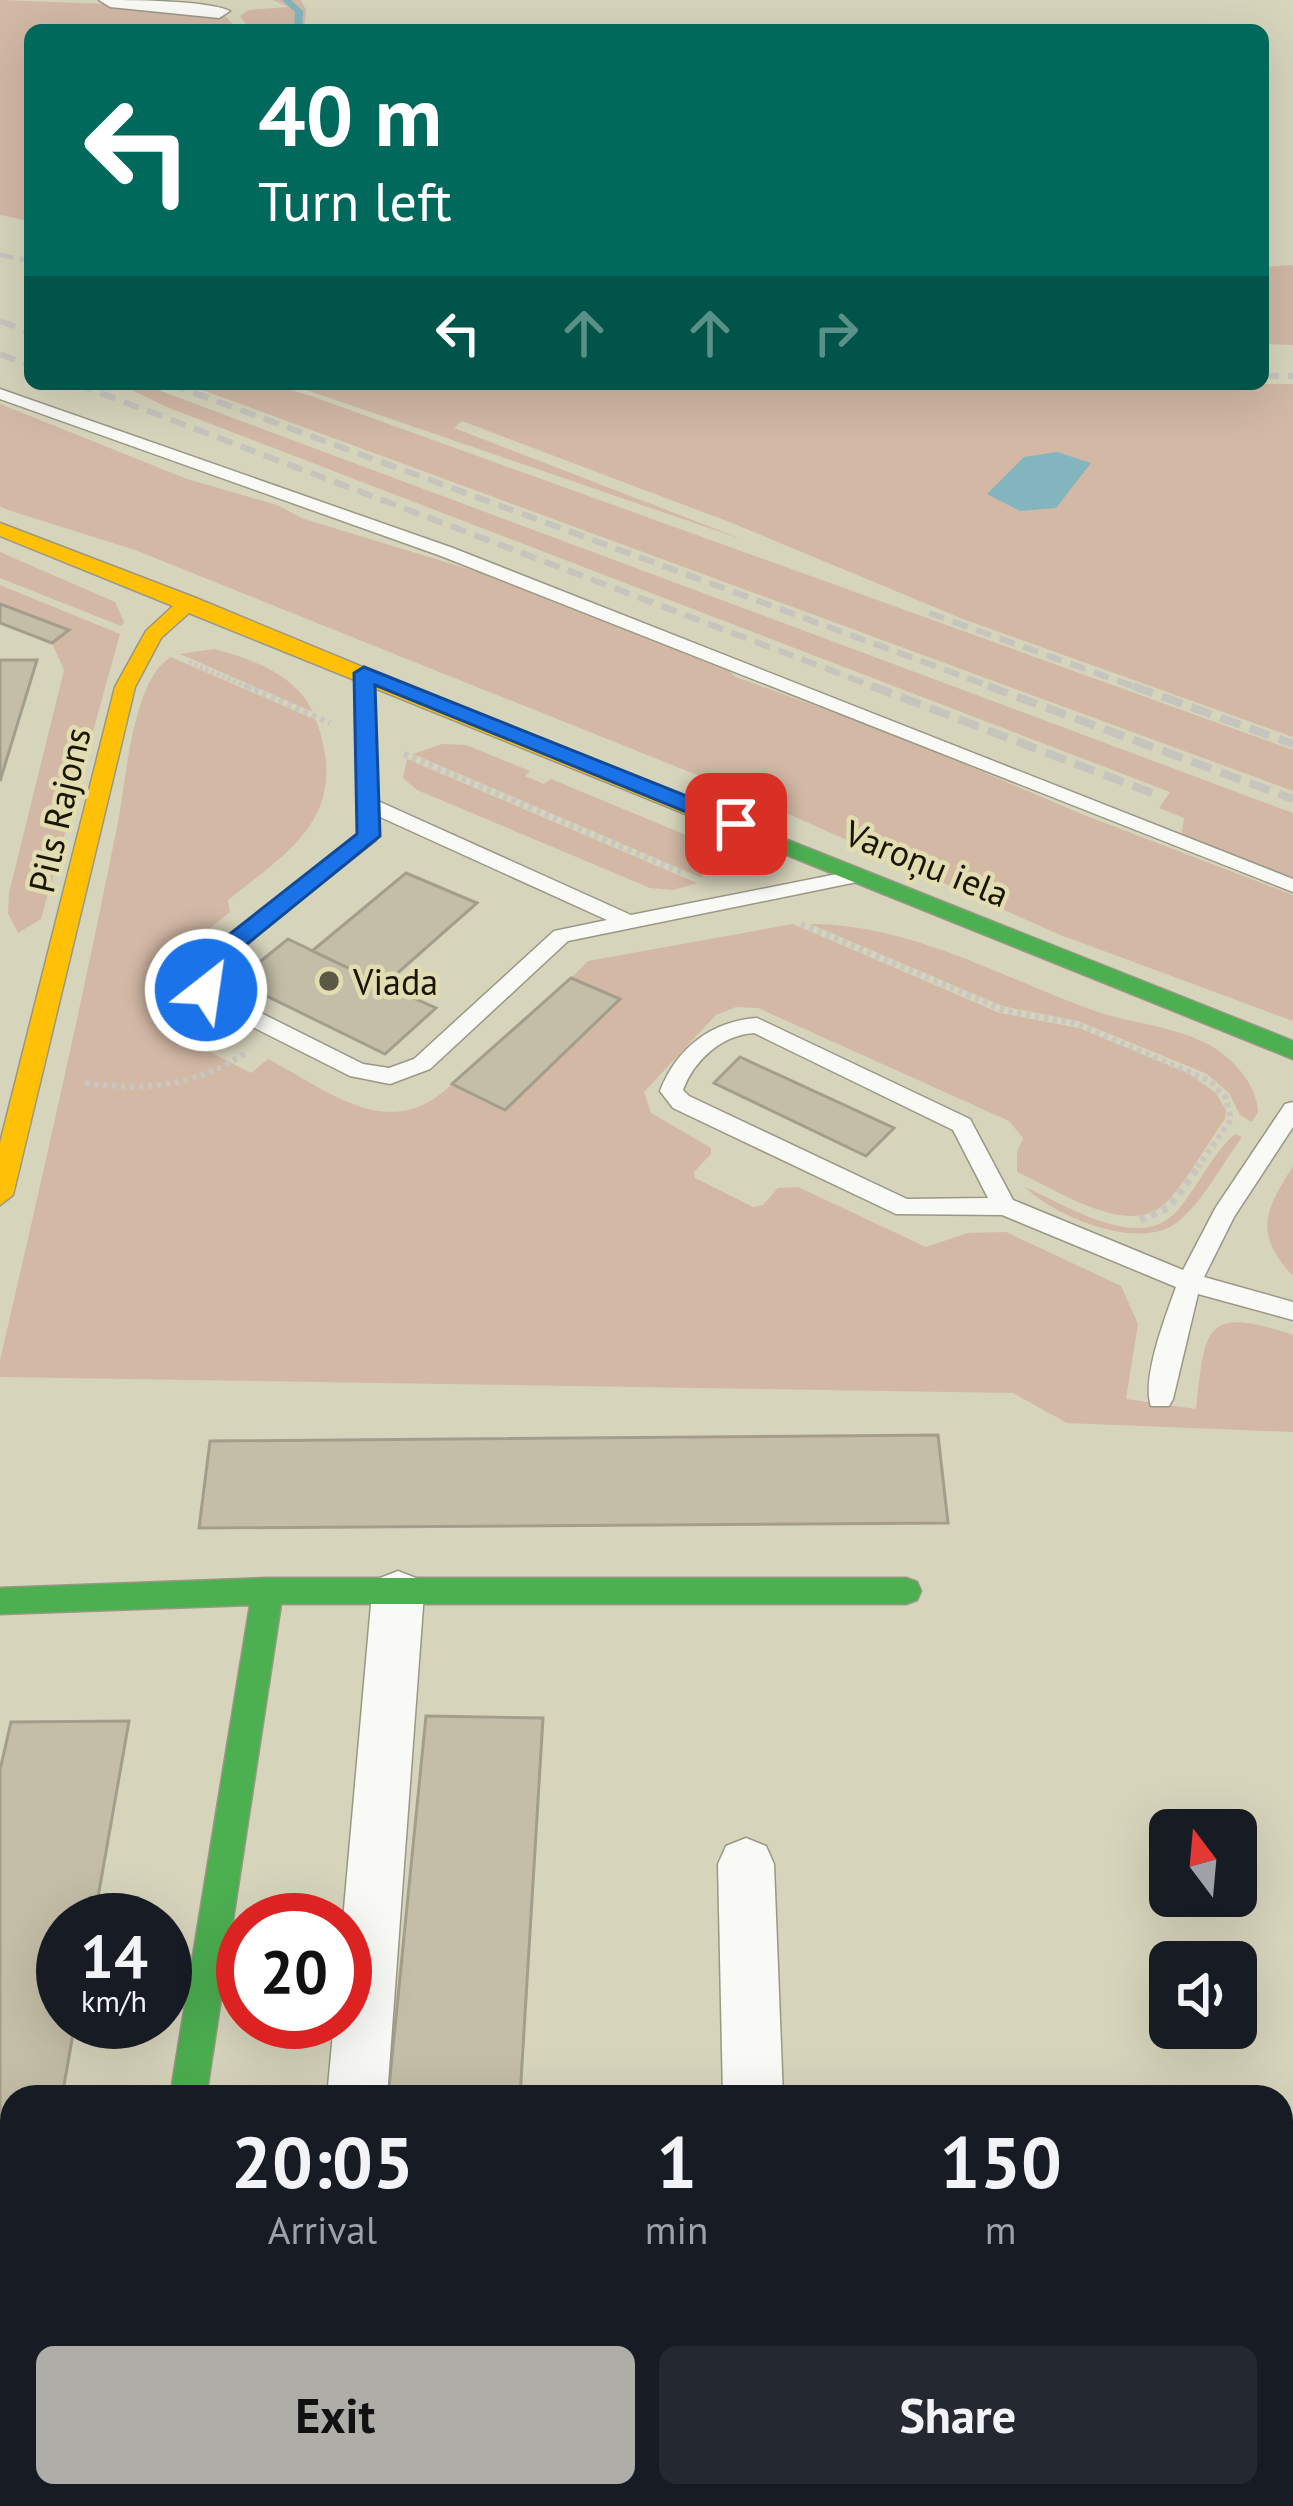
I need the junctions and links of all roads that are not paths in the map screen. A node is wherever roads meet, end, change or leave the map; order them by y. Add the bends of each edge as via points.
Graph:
1 (110, 0) edge
2 (219, 11) dead end
3 (0, 394) edge
4 (0, 529) edge
5 (189, 602) junction
6 (364, 673) junction
7 (368, 804) junction
8 (860, 875) junction
9 (1293, 886) edge
10 (629, 922) junction
11 (1293, 1051) edge
12 (1293, 1110) edge
13 (0, 1195) edge
14 (1004, 1205) junction
15 (1186, 1281) junction
16 (1293, 1311) edge
17 (1160, 1399) dead end
18 (268, 1591) junction
19 (906, 1591) dead end
20 (398, 1593) junction
21 (0, 1601) edge
22 (746, 1864) dead end
23 (190, 2085) edge
24 (357, 2085) edge
25 (753, 2085) edge

1 - 2 street
3 - 9 lane via 447,552
4 - 5 main road, Varoņu iela
5 - 6 main road, Varoņu iela
5 - 13 main road, Pils Rajons via 148,642 124,687
6 - 7 lane
6 - 8 main road, Varoņu iela
7 - 10 lane
7 - 10 lane via 369,836 205,971 215,999 358,1071 390,1076 422,1064 561,936
8 - 10 lane
8 - 11 main road, Varoņu iela
12 - 15 lane
14 - 14 lane via 904,1208 681,1102 671,1091 674,1078 722,1029 757,1025 962,1125
14 - 15 lane
15 - 16 lane
15 - 17 lane
18 - 20 main road
18 - 21 main road
18 - 23 main road
19 - 20 main road
20 - 24 street
22 - 25 street

